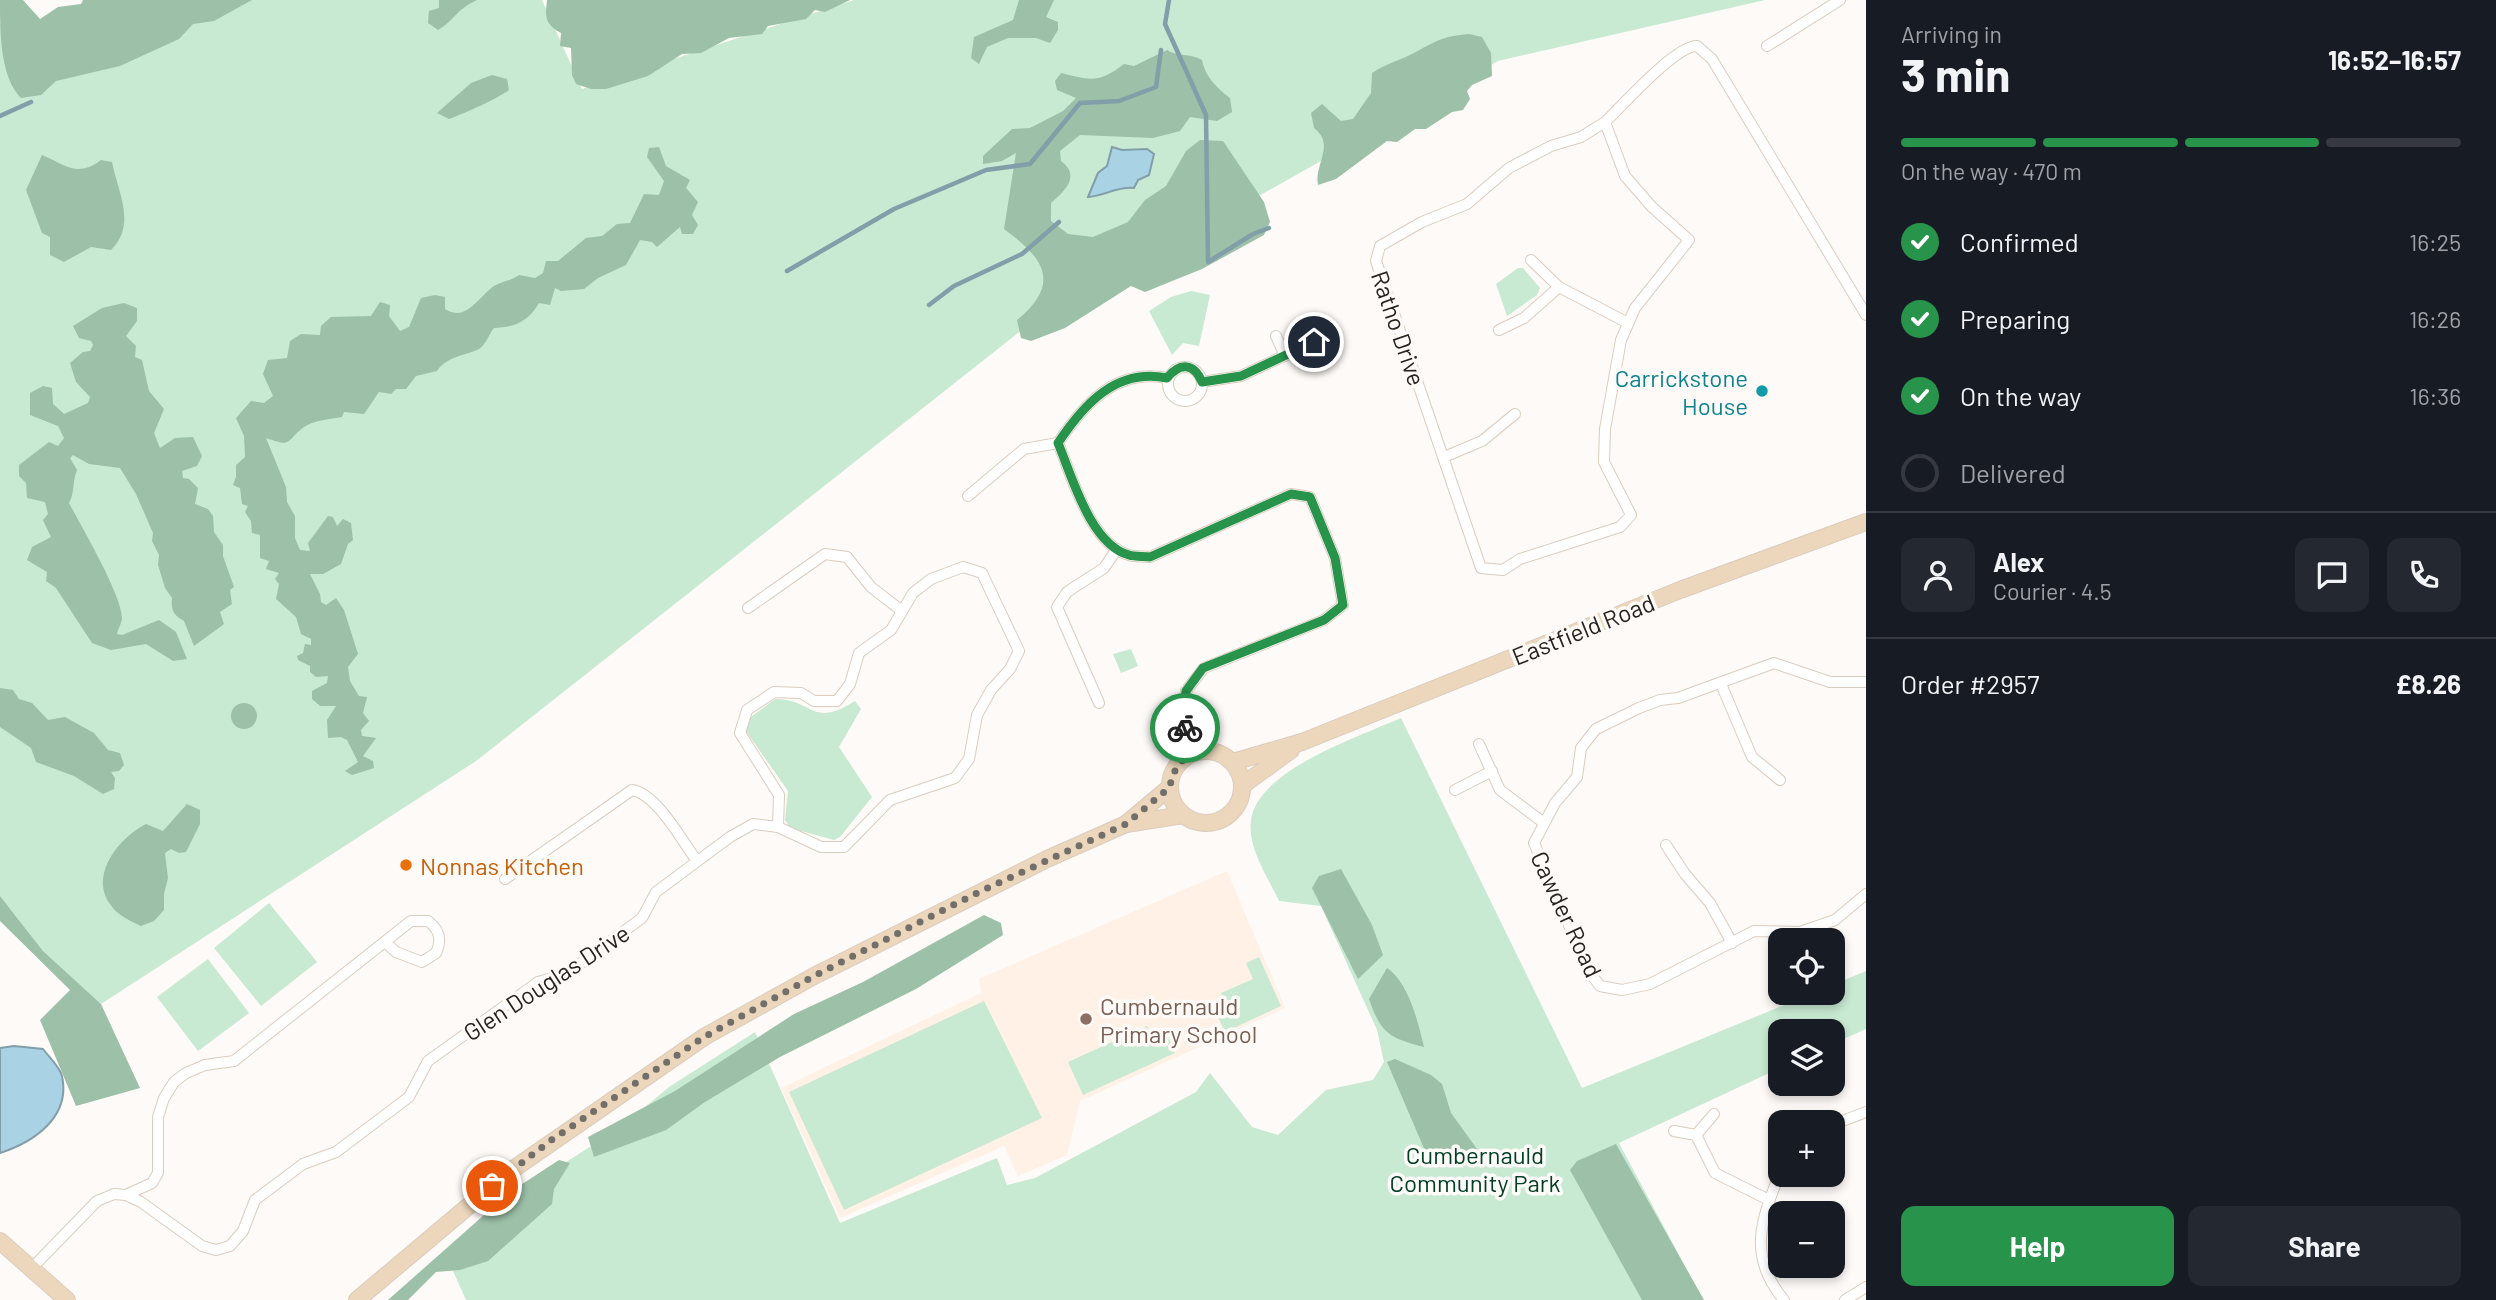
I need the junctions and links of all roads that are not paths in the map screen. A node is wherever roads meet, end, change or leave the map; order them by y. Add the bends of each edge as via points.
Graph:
1 (1840, 0) edge
2 (1767, 46) dead end
3 (1605, 122) junction
4 (1531, 260) dead end
5 (1559, 287) junction
6 (1866, 315) edge
7 (1628, 323) junction
8 (1499, 330) dead end
9 (1276, 336) dead end
10 (1314, 342) dead end
11 (1285, 356) junction
12 (1167, 378) junction
13 (1202, 382) junction
14 (1515, 414) dead end
15 (1058, 443) junction
16 (1444, 457) junction
17 (968, 496) dead end
18 (1866, 522) edge
19 (1117, 549) junction
20 (748, 608) dead end
21 (902, 611) junction
22 (1866, 682) edge
23 (1721, 684) junction
24 (1099, 702) dead end
25 (1302, 742) junction
26 (1479, 744) dead end
27 (1194, 753) junction
28 (1233, 762) junction
29 (1492, 771) junction
30 (1780, 780) dead end
31 (1243, 785) junction
32 (1170, 787) junction
33 (1455, 790) dead end
34 (1183, 815) junction
35 (1544, 823) junction
36 (1126, 824) junction
37 (778, 827) junction
38 (1666, 845) dead end
39 (697, 861) junction
40 (505, 879) dead end
41 (1866, 894) edge
42 (385, 942) junction
43 (1732, 943) junction
44 (1866, 1112) edge
45 (1714, 1114) dead end
46 (1845, 1120) edge
47 (1674, 1131) dead end
48 (1696, 1135) junction
49 (1774, 1187) edge
50 (126, 1195) junction
51 (1769, 1200) junction
52 (0, 1241) edge
53 (32, 1268) junction
54 (1866, 1287) edge
55 (67, 1300) edge
56 (357, 1300) edge
57 (1784, 1300) edge
58 (1845, 1300) edge

1 - 2 street
3 - 6 street, Ratho Drive via 1673,54 1697,46 1712,59
3 - 7 street, Ratho Drive via 1625,176 1689,240 1634,308
3 - 16 street, Ratho Drive via 1509,168 1467,204 1422,222 1376,252
4 - 5 street
5 - 7 street
5 - 8 street via 1524,318
7 - 16 street, Ratho Drive via 1605,429 1604,462 1631,515 1619,527 1520,559 1503,570 1481,568
9 - 11 street
10 - 11 street
11 - 13 street via 1241,376
12 - 13 street via 1175,369 1187,366 1198,371
12 - 13 street via 1167,389 1183,401 1193,400
12 - 15 street via 1128,379 1102,391 1079,412
14 - 16 street via 1482,441
15 - 17 street via 1024,449
15 - 19 street via 1087,516
18 - 25 street, Eastfield Road via 1680,590
19 - 24 street via 1104,568 1067,592 1057,607
19 - 27 street via 1150,557 1291,494 1310,497 1335,558 1343,605 1324,620 1203,668 1186,691 1182,719
20 - 21 street via 825,554 837,554 847,557 871,587
21 - 37 street, Glen Douglas Drive via 891,630 859,653 850,684 837,701 774,692 747,710 740,733 779,795
21 - 37 street, Glen Douglas Drive via 913,593 931,579 963,567 982,573 1019,650 976,715 969,759 955,778 890,800 844,847 821,847
22 - 23 street, Cawder Road via 1830,682 1774,663
23 - 30 street via 1752,757
23 - 35 street, Cawder Road via 1660,700 1596,729 1581,748 1577,777
25 - 28 street, Eastfield Road
25 - 31 street, Eastfield Road
26 - 29 street
27 - 28 street via 1211,751
27 - 32 street, Eastfield Road via 1182,760
28 - 31 street
29 - 33 street
29 - 35 street via 1500,790
31 - 34 street, Eastfield Road via 1231,815 1221,821 1204,823
32 - 34 street
32 - 36 street, Eastfield Road
34 - 36 street, Eastfield Road
35 - 43 street, Cawder Road via 1534,843 1588,970 1600,986 1622,990 1650,984
36 - 56 street, Eastfield Road via 977,893 704,1037 540,1149
37 - 39 street, Glen Douglas Drive via 753,824
38 - 43 street via 1710,903
39 - 40 street via 653,802 632,790
39 - 50 street, Glen Douglas Drive via 656,892 642,918 566,974 538,982 428,1061 409,1097 336,1152 303,1164 255,1200 243,1231 230,1246 216,1250 202,1246
41 - 43 street, Cawder Road via 1835,920 1800,932 1754,931
42 - 42 street via 419,919 434,925 440,939 436,953 422,962 396,952
42 - 50 street via 234,1061 205,1065 174,1082 158,1117 158,1173 152,1183
44 - 46 street
45 - 48 street
47 - 48 street
48 - 51 street via 1715,1174
49 - 51 street
50 - 53 street via 97,1201
51 - 57 street via 1759,1227 1762,1261
52 - 53 street
53 - 55 street
54 - 58 street

